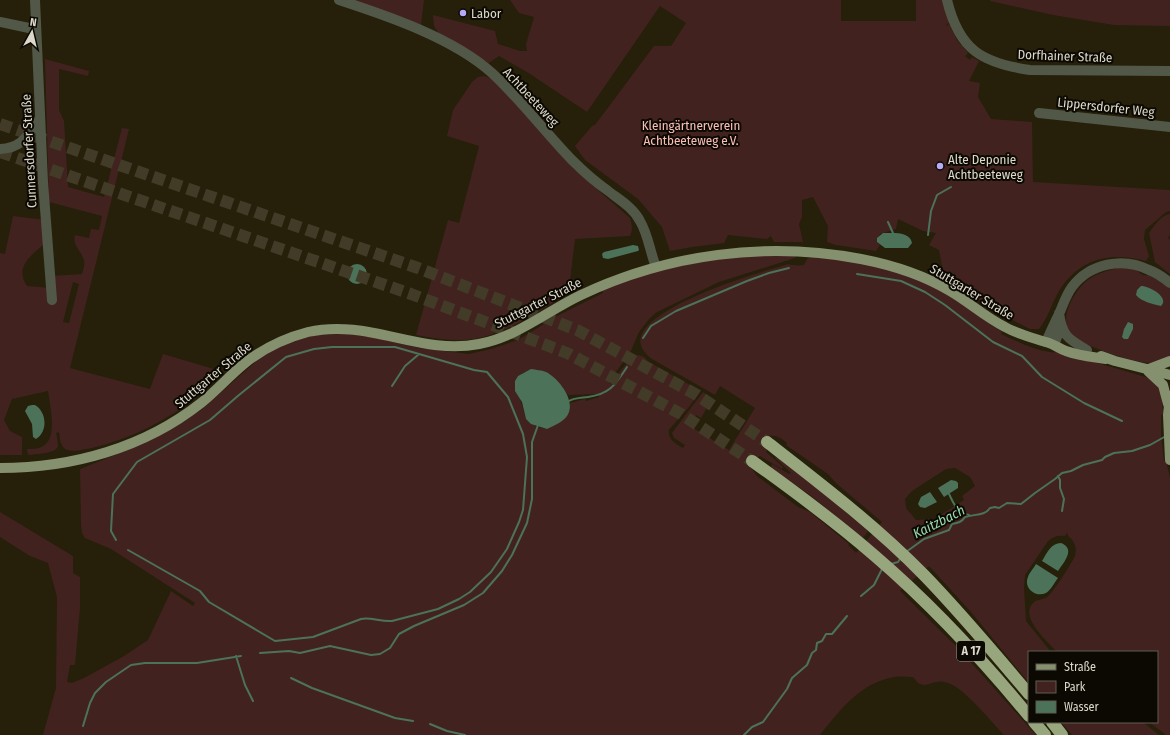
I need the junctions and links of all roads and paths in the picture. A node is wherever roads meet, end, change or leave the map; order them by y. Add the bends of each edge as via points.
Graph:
1 (35, 0) edge
2 (339, 0) edge
3 (947, 0) edge
4 (0, 22) edge
5 (36, 28) junction
6 (1170, 71) edge
7 (1039, 113) dead end
8 (39, 120) junction
9 (1170, 127) edge
10 (0, 150) edge
11 (656, 267) junction
12 (1170, 283) edge
13 (52, 300) dead end
14 (1059, 313) junction
15 (1061, 326) junction
16 (1050, 344) junction
17 (1087, 350) junction
18 (1106, 359) junction
19 (1170, 361) edge
20 (1147, 370) junction
21 (1170, 375) edge
22 (1170, 396) edge
23 (1168, 411) junction
24 (767, 442) tunnel mouth
25 (1170, 459) edge
26 (752, 461) tunnel mouth
27 (0, 468) edge
28 (1028, 693) edge
29 (1028, 715) edge
30 (1035, 723) edge
31 (1053, 723) edge
32 (1045, 735) edge
33 (1062, 735) edge

1 - 5 street, Cunnersdorfer Straße
2 - 11 street, Achtbeeteweg via 428,34 454,47 492,73 584,173 636,214 644,229
3 - 6 street, Dorfhainer Straße via 959,33 970,48 985,58 1007,67 1030,70
4 - 5 street
5 - 8 street, Cunnersdorfer Straße
7 - 9 street, Lippersdorfer Weg
8 - 10 street via 19,144 10,149
8 - 13 street, Cunnersdorfer Straße
11 - 16 main road, Stuttgarter Straße via 690,259 749,252 803,252 862,259 915,273 952,292 1007,329
11 - 27 main road, Stuttgarter Straße via 588,291 517,331 479,344 434,346 347,328 294,336 259,353 201,403 180,419 156,432 77,461 45,466
12 - 14 street via 1140,266 1113,263 1105,265 1088,272 1073,286
14 - 15 street
14 - 16 street via 1053,325
15 - 16 street
15 - 17 street via 1070,341
16 - 17 main road, Stuttgarter Straße
16 - 18 main road, Stuttgarter Straße via 1085,356
17 - 18 main road, Stuttgarter Straße
18 - 20 main road, Stuttgarter Straße
19 - 20 main road
20 - 21 main road, Stuttgarter Straße
20 - 23 main road via 1163,385
22 - 23 main road
23 - 25 main road
24 - 28 highway, A 17 via 873,527 924,575 963,616
26 - 29 highway, A 17 via 860,543 911,588 951,628
30 - 32 highway
31 - 33 highway

